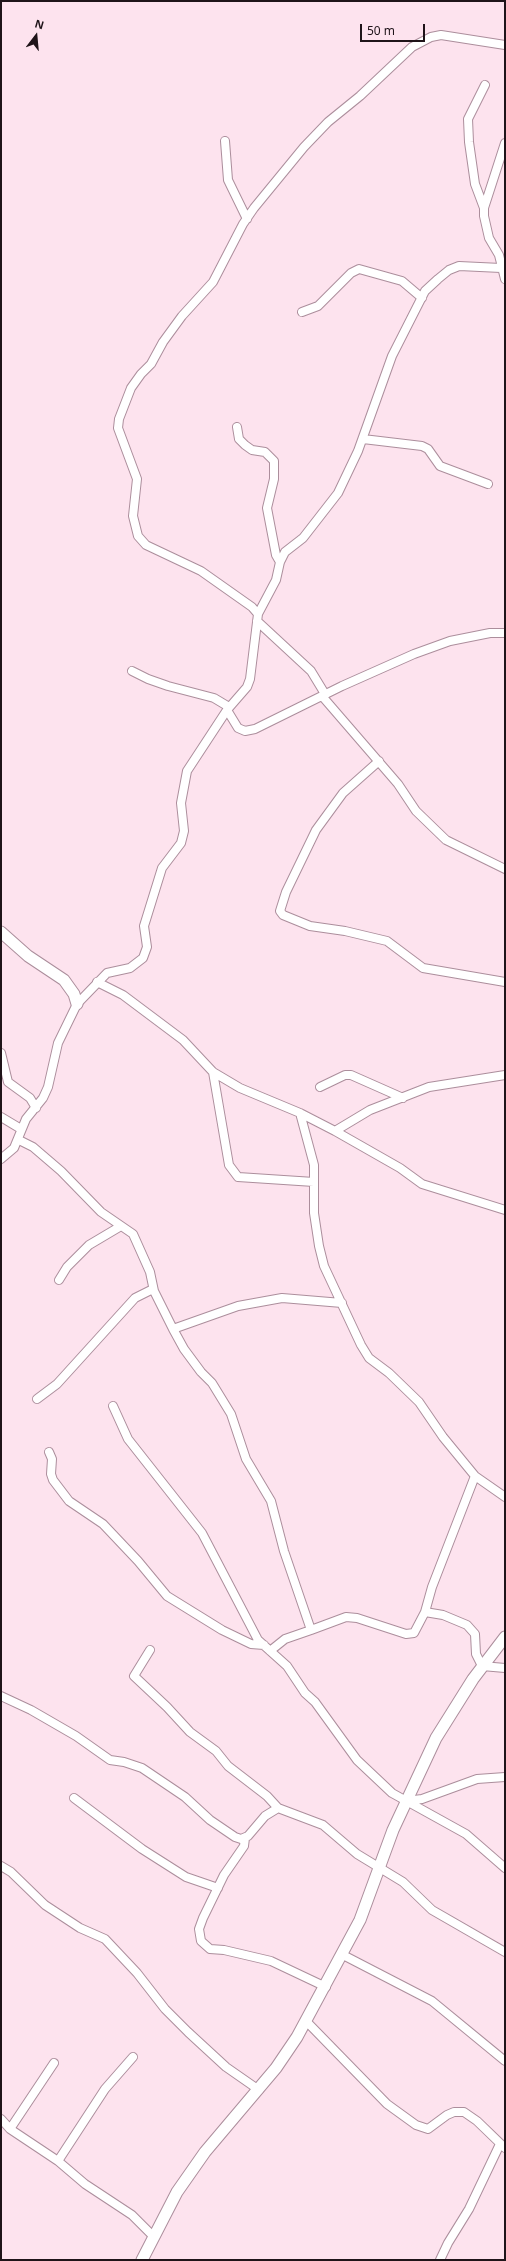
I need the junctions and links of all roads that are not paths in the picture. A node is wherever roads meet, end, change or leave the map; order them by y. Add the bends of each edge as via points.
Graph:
1 (505, 45) edge
2 (485, 85) dead end
3 (225, 141) dead end
4 (505, 143) edge
5 (484, 208) junction
6 (247, 219) junction
7 (501, 268) junction
8 (505, 279) edge
9 (422, 298) junction
10 (302, 312) dead end
11 (237, 427) dead end
12 (363, 439) junction
13 (488, 484) dead end
14 (280, 562) junction
15 (258, 618) junction
16 (505, 633) edge
17 (132, 671) dead end
18 (324, 695) junction
19 (228, 708) junction
20 (379, 761) junction
21 (505, 869) edge
22 (1, 932) edge
23 (97, 982) junction
24 (505, 982) edge
25 (77, 1004) junction
26 (1, 1053) edge
27 (213, 1072) junction
28 (505, 1075) edge
29 (4, 1082) edge
30 (320, 1087) dead end
31 (403, 1098) junction
32 (36, 1108) junction
33 (300, 1113) junction
34 (1, 1117) edge
35 (21, 1129) junction
36 (335, 1131) junction
37 (19, 1140) junction
38 (1, 1159) edge
39 (314, 1182) junction
40 (505, 1210) edge
41 (121, 1226) junction
42 (58, 1280) dead end
43 (153, 1289) junction
44 (342, 1303) junction
45 (173, 1329) junction
46 (37, 1399) dead end
47 (113, 1406) dead end
48 (49, 1452) dead end
49 (475, 1476) junction
50 (505, 1497) edge
51 (425, 1612) junction
52 (311, 1630) junction
53 (505, 1637) edge
54 (267, 1648) junction
55 (150, 1650) dead end
56 (482, 1666) junction
57 (505, 1668) edge
58 (1, 1696) edge
59 (505, 1777) edge
60 (74, 1798) dead end
61 (406, 1801) junction
62 (278, 1808) junction
63 (245, 1838) junction
64 (1, 1866) edge
65 (380, 1868) junction
66 (505, 1868) edge
67 (218, 1888) junction
68 (505, 1952) edge
69 (343, 1955) junction
70 (326, 1987) junction
71 (306, 2021) junction
72 (133, 2056) dead end
73 (505, 2061) edge
74 (54, 2063) dead end
75 (259, 2090) junction
76 (1, 2119) edge
77 (10, 2129) junction
78 (502, 2146) edge
79 (58, 2161) junction
80 (154, 2237) junction
81 (142, 2260) edge
82 (440, 2260) edge

1 - 6 street via 441,35 412,47 328,122 304,147
2 - 5 street via 468,119 475,184
3 - 6 street via 228,180
4 - 5 street
5 - 7 street via 485,225 489,238 499,254
6 - 15 street via 213,282 182,316 151,364 131,388 118,428 137,479 133,516 138,536 146,545 201,571 252,607
7 - 8 street
7 - 9 street via 459,266 438,279
9 - 10 street via 402,281 359,269 351,273 318,306
9 - 12 street via 392,356
11 - 14 street via 239,439 245,445 252,450 265,452 274,461 274,479 266,508 276,555
12 - 13 street via 422,446 428,449 440,466
12 - 14 street via 338,493 303,538 285,552
14 - 15 street via 276,580
15 - 18 street via 311,671
15 - 19 street via 250,679 247,687
16 - 18 street via 490,633 450,641 414,654
17 - 19 street via 168,686 214,698
18 - 19 street via 255,729 245,731 238,728
18 - 20 street
19 - 23 street via 187,771 181,803 184,831 181,842 162,868 144,926 148,946 143,958 130,968 106,973
20 - 21 street via 416,811 446,840
20 - 24 street via 343,793 316,830 286,892 280,911 310,926 387,941 423,968
22 - 25 street via 28,956 64,980 74,994
23 - 25 street
23 - 27 street via 123,995 183,1040
25 - 32 street via 58,1043 48,1087
26 - 29 street
27 - 33 street via 257,1097
27 - 39 street via 229,1165 238,1177
28 - 31 street via 429,1087
29 - 32 street via 30,1098
30 - 31 street via 345,1075 351,1075
31 - 36 street via 370,1110
32 - 35 street
33 - 36 street
33 - 39 street via 310,1145
34 - 35 street
35 - 37 street
36 - 40 street via 400,1168 422,1184
37 - 38 street
37 - 41 street via 33,1147 61,1171 89,1201
39 - 44 street via 319,1246 324,1266
41 - 42 street via 89,1245
41 - 43 street via 133,1234 150,1272
43 - 45 street
43 - 46 street via 135,1298 57,1384
44 - 45 street via 282,1298 238,1306
44 - 49 street via 369,1358 419,1402
45 - 52 street via 184,1349 212,1383 231,1414 246,1459 273,1509 284,1551
47 - 54 street via 128,1439 202,1533 258,1640
48 - 54 street via 53,1480 69,1501 103,1524 167,1596 222,1630 251,1644
49 - 50 street
49 - 51 street via 432,1587
51 - 52 street via 414,1633 406,1634 357,1618 346,1617
51 - 56 street via 443,1615 467,1625 475,1634 476,1654
52 - 54 street
53 - 56 street
54 - 61 street via 287,1666 305,1694 315,1702 357,1760 383,1785
55 - 62 street via 134,1676 190,1732 216,1751 228,1766 267,1796
56 - 57 street
56 - 61 street via 436,1738
58 - 63 street via 76,1736 110,1760 142,1768 185,1797 222,1829 235,1837
59 - 61 street via 477,1779 422,1799
60 - 67 street via 142,1849 186,1877
61 - 65 street
61 - 66 street via 466,1834
62 - 63 street via 265,1816
62 - 65 street via 323,1825 357,1854
63 - 67 street via 244,1846
64 - 75 street via 11,1872 45,1905 80,1928 105,1939 188,2032 226,2067
65 - 68 street via 403,1882 432,1910
65 - 69 street
67 - 70 street via 199,1929 205,1946 271,1961
69 - 70 street
69 - 73 street via 432,2001
70 - 71 street
71 - 75 street
71 - 78 street via 387,2104 416,2125 428,2129 447,2115 464,2112
72 - 79 street via 105,2089
74 - 77 street
75 - 80 street via 205,2152 177,2192
76 - 77 street
77 - 79 street
78 - 82 street
79 - 80 street via 85,2184 132,2215
80 - 81 street

